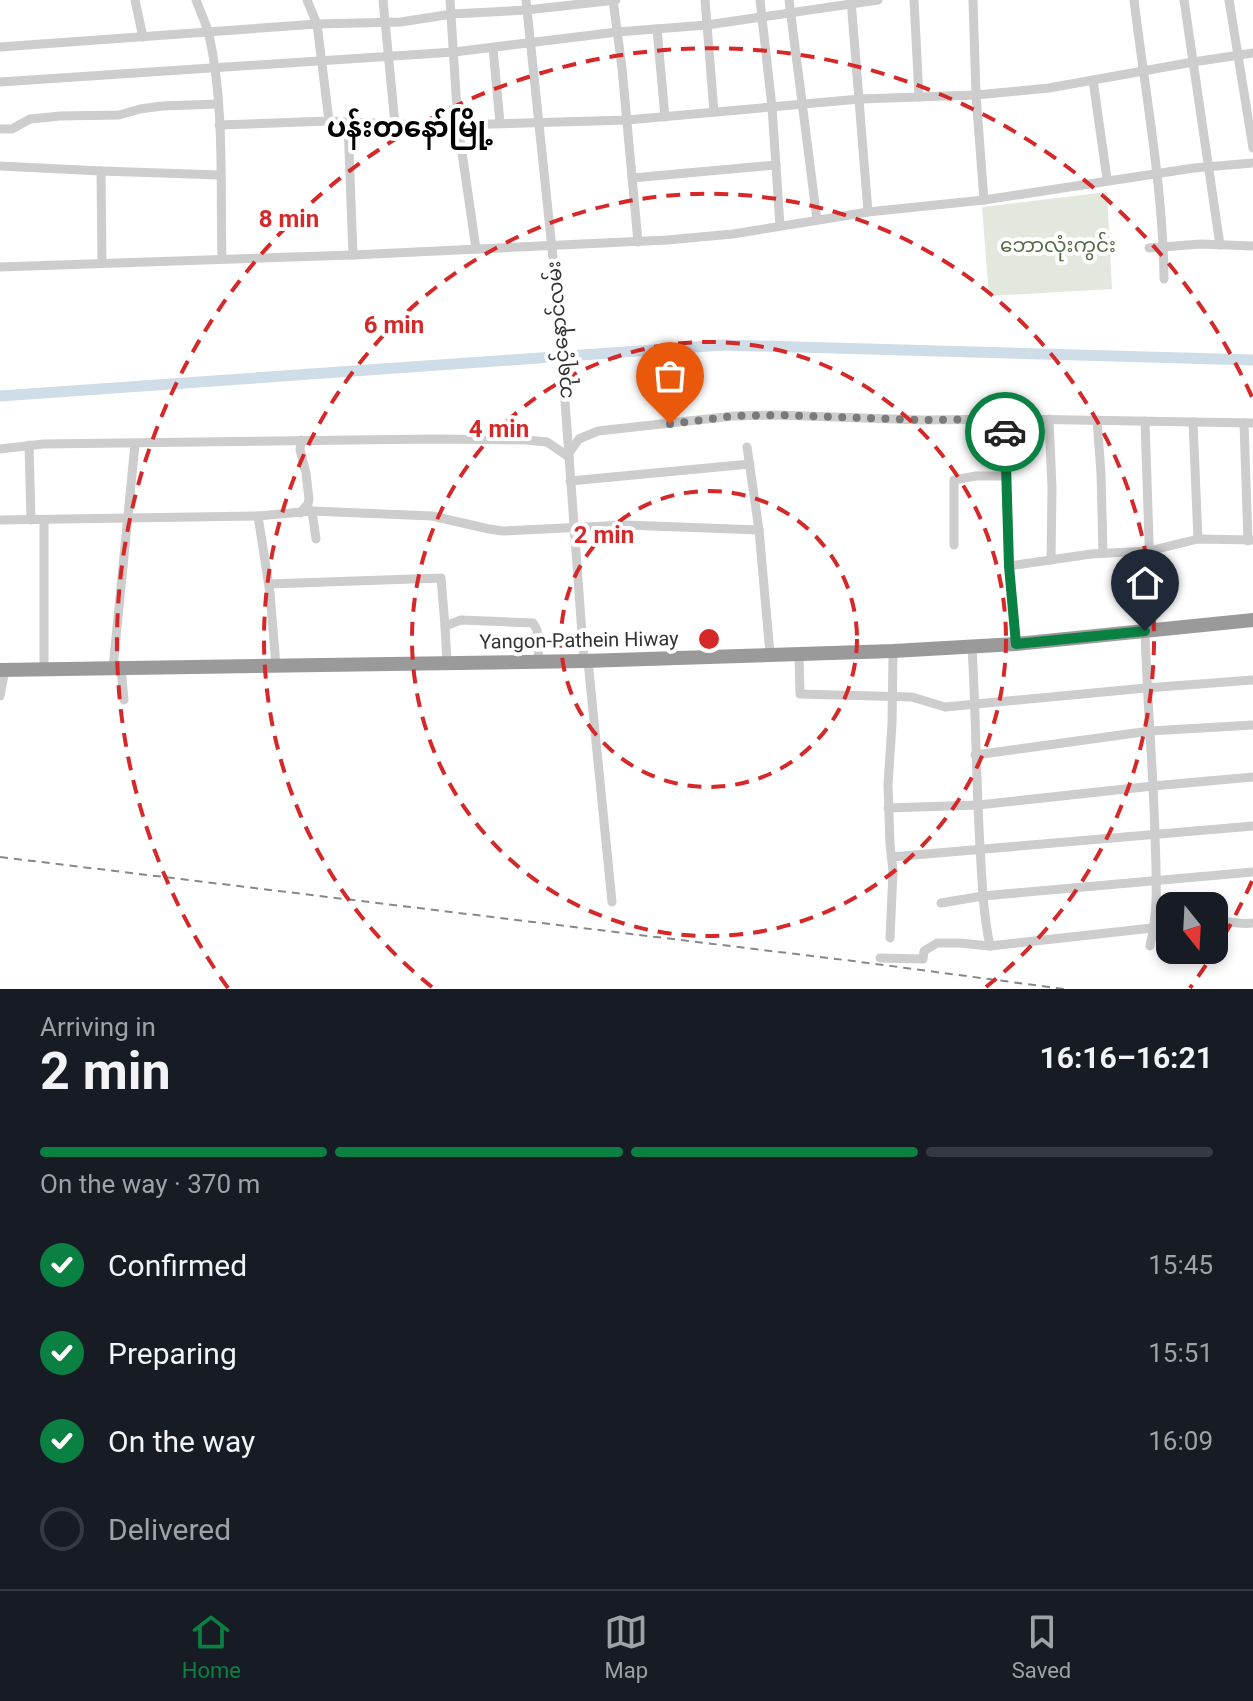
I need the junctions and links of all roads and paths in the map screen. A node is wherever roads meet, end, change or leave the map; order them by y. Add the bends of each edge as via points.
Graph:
1 (135, 0) edge
2 (196, 0) edge
3 (307, 0) edge
4 (383, 0) edge
5 (450, 0) edge
6 (614, 0) edge
7 (705, 0) edge
8 (760, 0) edge
9 (789, 0) edge
10 (878, 0) edge
11 (914, 0) edge
12 (973, 0) edge
13 (1134, 0) edge
14 (1184, 0) edge
15 (1229, 0) edge
16 (852, 2) edge
17 (526, 5) edge
18 (790, 12) junction
19 (452, 14) junction
20 (762, 16) junction
21 (386, 22) junction
22 (317, 24) junction
23 (707, 25) junction
24 (657, 29) junction
25 (208, 32) junction
26 (617, 32) junction
27 (143, 37) junction
28 (530, 43) junction
29 (0, 47) edge
30 (493, 48) junction
31 (454, 52) junction
32 (1253, 53) edge
33 (1238, 54) junction
34 (388, 56) junction
35 (322, 61) junction
36 (1193, 62) junction
37 (215, 67) junction
38 (1143, 72) junction
39 (1093, 80) junction
40 (0, 82) edge
41 (976, 95) junction
42 (919, 97) junction
43 (860, 99) junction
44 (218, 104) junction
45 (803, 104) junction
46 (772, 107) junction
47 (714, 112) junction
48 (665, 117) junction
49 (627, 120) junction
50 (329, 121) junction
51 (348, 122) junction
52 (538, 122) junction
53 (500, 123) junction
54 (395, 124) junction
55 (219, 125) junction
56 (458, 125) junction
57 (0, 129) edge
58 (1253, 148) edge
59 (1253, 163) edge
60 (776, 165) junction
61 (0, 166) edge
62 (1210, 166) junction
63 (101, 171) junction
64 (1156, 173) junction
65 (220, 175) junction
66 (632, 178) junction
67 (1107, 179) junction
68 (984, 200) junction
69 (868, 212) junction
70 (817, 220) junction
71 (780, 226) junction
72 (638, 242) junction
73 (1220, 245) junction
74 (552, 246) junction
75 (1253, 246) edge
76 (1163, 247) junction
77 (1149, 248) dead end
78 (476, 249) junction
79 (353, 255) junction
80 (222, 258) junction
81 (102, 263) junction
82 (0, 267) edge
83 (1164, 279) dead end
84 (1005, 419) junction
85 (1049, 419) junction
86 (1097, 420) junction
87 (1145, 421) junction
88 (1193, 422) junction
89 (1249, 423) edge
90 (301, 440) junction
91 (135, 444) junction
92 (29, 445) junction
93 (747, 447) dead end
94 (0, 449) edge
95 (569, 453) junction
96 (750, 464) junction
97 (1005, 476) junction
98 (570, 481) junction
99 (312, 511) junction
100 (300, 513) junction
101 (258, 516) junction
102 (128, 519) junction
103 (0, 520) edge
104 (31, 520) junction
105 (44, 520) junction
106 (574, 528) junction
107 (759, 530) junction
108 (316, 539) dead end
109 (1198, 539) junction
110 (1251, 541) edge
111 (954, 545) dead end
112 (1149, 551) junction
113 (1103, 553) junction
114 (1051, 560) junction
115 (1009, 566) junction
116 (269, 584) junction
117 (1253, 620) edge
118 (445, 626) junction
119 (1148, 631) junction
120 (1016, 644) junction
121 (972, 647) junction
122 (893, 651) junction
123 (770, 654) junction
124 (799, 654) junction
125 (586, 661) junction
126 (539, 662) junction
127 (447, 663) junction
128 (276, 666) junction
129 (117, 668) junction
130 (2, 670) edge
131 (44, 670) junction
132 (1253, 680) edge
133 (1146, 688) junction
134 (0, 696) edge
135 (893, 696) junction
136 (124, 700) dead end
137 (976, 704) junction
138 (1253, 725) edge
139 (1150, 731) junction
140 (975, 755) junction
141 (1253, 777) edge
142 (1153, 786) junction
143 (978, 805) junction
144 (888, 808) junction
145 (1253, 826) edge
146 (1155, 835) junction
147 (980, 850) junction
148 (891, 857) junction
149 (1253, 872) edge
150 (1156, 880) junction
151 (983, 896) junction
152 (612, 902) dead end
153 (941, 903) dead end
154 (1228, 921) edge
155 (1253, 923) edge
156 (1154, 928) junction
157 (890, 938) dead end
158 (990, 946) junction
159 (1150, 946) dead end
160 (880, 958) dead end

1 - 27 street
2 - 25 street
3 - 22 street
4 - 21 street
5 - 19 street
6 - 17 street
6 - 26 street
7 - 23 street
8 - 20 street
9 - 18 street
10 - 16 street
11 - 42 street
12 - 41 street
13 - 38 street
14 - 36 street
15 - 33 street
16 - 18 street
16 - 43 street
17 - 19 street
17 - 28 street, ဘုရင့်နောင်လမ်း
18 - 20 street
18 - 45 street
19 - 21 street
19 - 31 street
20 - 23 street
20 - 46 street
21 - 22 street
21 - 34 street
22 - 25 street
22 - 35 street
23 - 24 street
23 - 47 street
24 - 26 street
24 - 48 street
25 - 27 street
25 - 37 street
26 - 28 street
26 - 49 street
27 - 29 street
28 - 30 street
28 - 52 street, ဘုရင့်နောင်လမ်း
30 - 31 street
30 - 53 street
31 - 34 street
31 - 56 street
32 - 33 street
33 - 36 street
33 - 58 street
34 - 35 street
34 - 54 street
35 - 37 street
35 - 50 street
36 - 38 street
36 - 62 street
37 - 40 street
37 - 44 street
38 - 39 street
38 - 64 street
39 - 41 street
39 - 67 street
41 - 42 street
41 - 68 street
42 - 43 street
43 - 45 street
43 - 69 street
44 - 55 street
44 - 57 street via 30,119
45 - 46 street
45 - 70 street
46 - 47 street
46 - 60 street
47 - 48 street
48 - 49 street
49 - 52 street
49 - 66 street
50 - 51 street
50 - 55 street
51 - 54 street
51 - 79 street
52 - 53 street
52 - 74 street, ဘုရင့်နောင်လမ်း
53 - 56 street
54 - 56 street
55 - 65 street
56 - 78 street
59 - 62 street
60 - 66 street
60 - 71 street
61 - 63 street
62 - 64 street
62 - 73 street
63 - 65 street
63 - 81 street
64 - 67 street
64 - 76 street
65 - 80 street
66 - 72 street
67 - 68 street
68 - 69 street
69 - 70 street
70 - 71 street
71 - 72 street
72 - 74 street
73 - 75 street
73 - 76 street
74 - 78 street
74 - 95 street, ဘုရင့်နောင်လမ်း
76 - 77 street
76 - 83 street
78 - 79 street
79 - 80 street
80 - 81 street
81 - 82 street
84 - 85 street
84 - 95 street via 734,416 598,431 579,439
84 - 97 street
85 - 86 street
85 - 114 street
86 - 87 street
86 - 113 street
87 - 88 street
87 - 112 street
88 - 89 street
88 - 109 street
89 - 110 street
90 - 91 street
90 - 95 street via 526,440 547,442
90 - 100 street via 309,499
91 - 92 street
91 - 102 street
92 - 94 street
92 - 104 street
93 - 96 street
95 - 98 street, ဘုရင့်နောင်လမ်း
96 - 98 street
96 - 107 street
97 - 111 street via 954,480
97 - 115 street
98 - 106 street, ဘုရင့်နောင်လမ်း
99 - 100 street
99 - 106 street via 432,516 503,531
99 - 108 street
100 - 101 street
101 - 102 street
101 - 116 street
102 - 105 street
102 - 129 street
103 - 104 street
104 - 105 street
105 - 131 street
106 - 107 street
106 - 125 street, ဘုရင့်နောင်လမ်း
107 - 123 street
109 - 110 street
109 - 112 street
112 - 113 street
112 - 119 street
113 - 114 street
114 - 115 street
115 - 120 street
116 - 118 street via 441,578
116 - 128 street
117 - 119 highway, Yangon-Pathein Hiway
118 - 126 street via 461,620 533,623
118 - 127 street
119 - 120 highway, Yangon-Pathein Hiway
119 - 133 street
120 - 121 highway, Yangon-Pathein Hiway
121 - 122 highway, Yangon-Pathein Hiway
121 - 137 street
122 - 124 highway, Yangon-Pathein Hiway
122 - 135 street
123 - 124 highway, Yangon-Pathein Hiway
123 - 125 highway, Yangon-Pathein Hiway
124 - 135 street via 800,694
125 - 126 highway, Yangon-Pathein Hiway
125 - 152 street, ဘုရင့်နောင်လမ်း
126 - 127 highway, Yangon-Pathein Hiway
127 - 128 highway, Yangon-Pathein Hiway
128 - 129 highway, Yangon-Pathein Hiway
129 - 131 highway, Yangon-Pathein Hiway
129 - 136 street
130 - 131 highway, Yangon-Pathein Hiway
130 - 134 street
132 - 133 street
133 - 137 street
133 - 139 street
135 - 137 street via 945,707
135 - 144 street
137 - 140 street
138 - 139 street
139 - 140 street
139 - 142 street
140 - 143 street
141 - 142 street
142 - 143 street
142 - 146 street
143 - 144 street
143 - 147 street
144 - 148 street
145 - 146 street
146 - 147 street
146 - 150 street
147 - 148 street
147 - 151 street
148 - 157 street
149 - 150 street
150 - 151 street
150 - 156 street
151 - 153 street
151 - 158 street
154 - 155 street
156 - 158 street
156 - 159 street
158 - 160 street via 937,943 924,951 923,959

